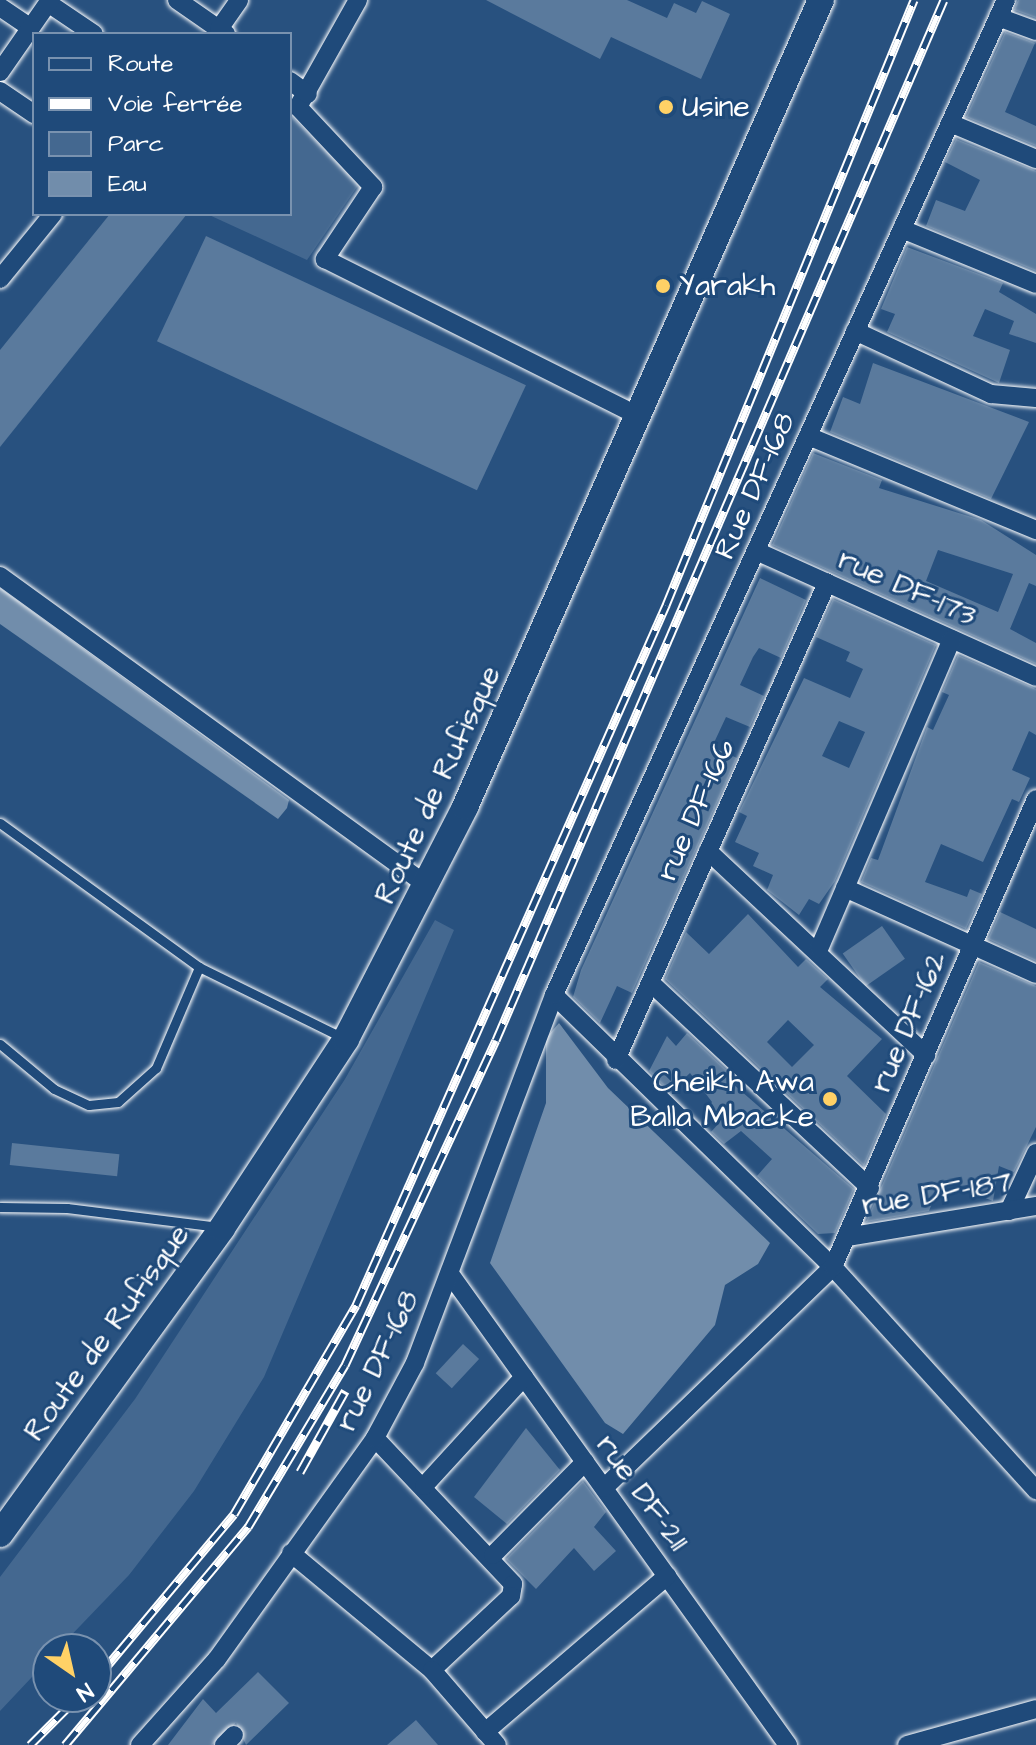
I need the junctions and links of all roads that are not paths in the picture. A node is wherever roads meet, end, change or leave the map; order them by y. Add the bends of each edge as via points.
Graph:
1 (177, 0) edge
2 (239, 0) edge
3 (336, 0) edge
4 (821, 0) edge
5 (49, 2) edge
6 (356, 5) edge
7 (0, 7) edge
8 (1002, 8) edge
9 (31, 28) junction
10 (213, 30) edge
11 (1036, 31) edge
12 (91, 32) edge
13 (0, 72) edge
14 (292, 82) edge
15 (0, 91) edge
16 (308, 94) junction
17 (32, 113) edge
18 (950, 123) junction
19 (1036, 159) edge
20 (51, 216) edge
21 (902, 229) junction
22 (0, 279) edge
23 (1036, 284) edge
24 (855, 331) junction
25 (1036, 398) edge
26 (637, 415) junction
27 (808, 436) junction
28 (1036, 530) edge
29 (756, 551) junction
30 (0, 576) edge
31 (827, 583) junction
32 (952, 639) junction
33 (1036, 677) edge
34 (1036, 799) edge
35 (0, 823) edge
36 (708, 851) junction
37 (428, 886) junction
38 (845, 888) junction
39 (972, 945) junction
40 (819, 949) junction
41 (199, 967) junction
42 (1036, 974) edge
43 (651, 983) junction
44 (554, 995) junction
45 (346, 1039) junction
46 (0, 1044) edge
47 (926, 1055) junction
48 (616, 1060) junction
49 (1036, 1153) edge
50 (870, 1188) junction
51 (1036, 1206) edge
52 (0, 1207) edge
53 (1009, 1211) junction
54 (222, 1228) junction
55 (847, 1237) junction
56 (833, 1267) junction
57 (450, 1274) junction
58 (524, 1377) junction
59 (375, 1438) junction
60 (585, 1462) junction
61 (424, 1486) junction
62 (604, 1488) junction
63 (1036, 1490) edge
64 (0, 1534) edge
65 (291, 1553) junction
66 (493, 1555) junction
67 (667, 1576) junction
68 (432, 1670) junction
69 (1036, 1709) edge
70 (491, 1738) edge
71 (140, 1745) edge
72 (788, 1745) edge
73 (907, 1745) edge

1 - 10 street
2 - 10 street
3 - 6 street
4 - 26 main road, Route de Rufisque
5 - 9 street
5 - 12 street
6 - 16 street
7 - 9 street
8 - 11 street
8 - 18 street, Rue DF-168
9 - 13 street
14 - 16 street
15 - 17 street
16 - 26 street via 300,113 373,187 325,259
18 - 19 street
18 - 21 street, Rue DF-168
20 - 22 street
21 - 23 street
21 - 24 street, Rue DF-168
24 - 25 street via 991,394
24 - 27 street, Rue DF-168
26 - 37 main road, Route de Rufisque
27 - 28 street
27 - 29 street, Rue DF-168
29 - 31 street, rue DF-173
29 - 44 street, Rue DF-168
30 - 37 street
31 - 32 street, rue DF-173
31 - 36 street, rue DF-166
32 - 33 street, rue DF-173
32 - 38 street
34 - 39 street, rue DF-162
35 - 41 lane
36 - 40 street
36 - 43 street, rue DF-166
37 - 45 main road, Route de Rufisque
38 - 39 street
38 - 40 street
39 - 42 street
39 - 47 street, rue DF-162
40 - 47 street
41 - 45 lane
41 - 46 lane via 156,1068 118,1102 89,1105 54,1089
43 - 48 street, rue DF-166
43 - 50 street
44 - 48 street
44 - 57 street, rue DF-168
45 - 54 main road, Route de Rufisque
47 - 50 street, rue DF-162
48 - 56 street
49 - 53 street
50 - 55 street, rue DF-162
51 - 53 street, rue DF-187
52 - 54 lane via 67,1208
53 - 55 street, rue DF-187
54 - 64 main road, Route de Rufisque
55 - 56 street, rue DF-162
56 - 62 street
56 - 63 street
57 - 58 street, rue DF-211
57 - 59 street, rue DF-168
58 - 60 street, rue DF-211
58 - 61 street
59 - 61 street
59 - 65 street, rue DF-168
60 - 62 street, rue DF-211
60 - 66 street
61 - 66 street
62 - 67 street, rue DF-211
65 - 68 street
65 - 71 street, rue DF-168 via 217,1659
66 - 68 street via 513,1584 511,1596
67 - 70 street
67 - 72 street, rue DF-211
68 - 70 street
69 - 73 street

